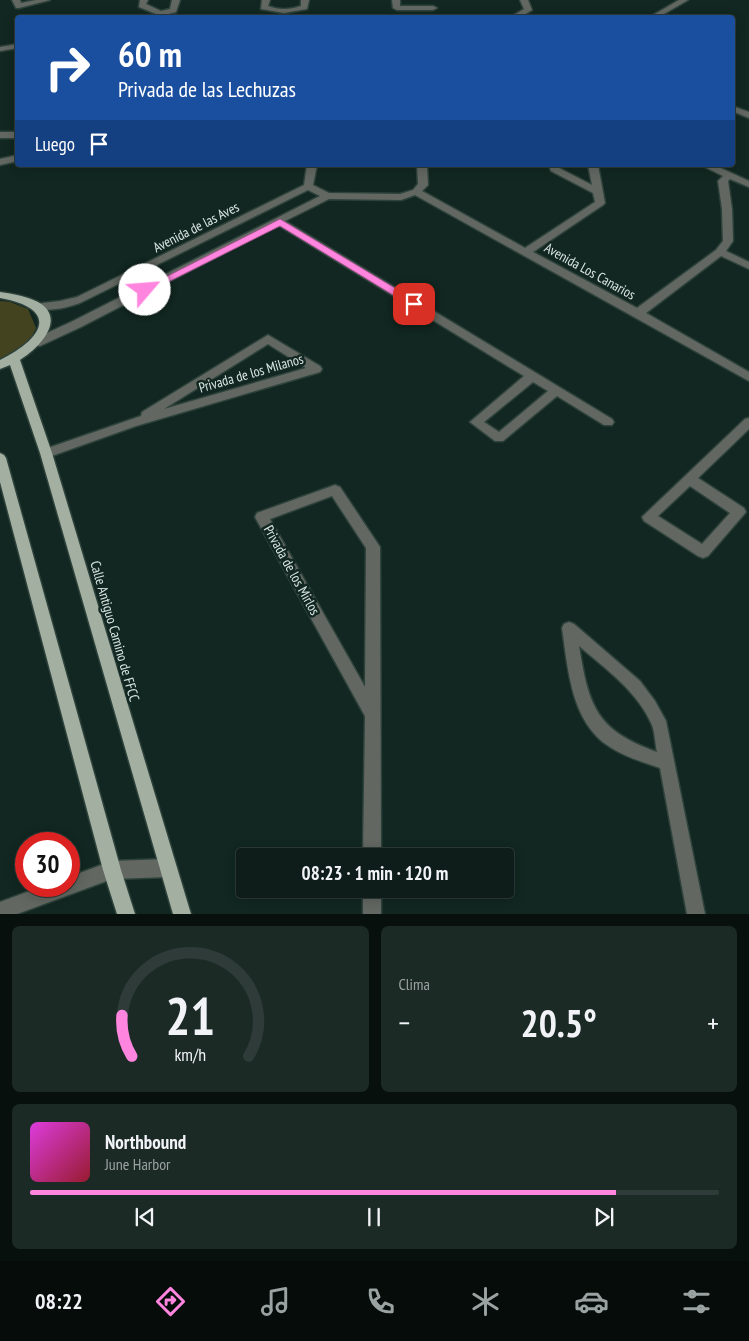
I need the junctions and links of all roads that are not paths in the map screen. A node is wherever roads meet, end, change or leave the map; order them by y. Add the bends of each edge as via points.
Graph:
1 (16, 0) edge
2 (46, 0) edge
3 (144, 0) edge
4 (176, 0) edge
5 (266, 0) edge
6 (305, 0) edge
7 (396, 0) edge
8 (524, 0) edge
9 (684, 0) edge
10 (432, 4) edge
11 (518, 15) edge
12 (656, 15) edge
13 (15, 47) edge
14 (1, 49) edge
15 (735, 109) edge
16 (749, 115) edge
17 (0, 135) edge
18 (15, 136) edge
19 (15, 159) edge
20 (0, 162) edge
21 (312, 167) edge
22 (422, 167) edge
23 (554, 167) edge
24 (593, 167) edge
25 (710, 167) edge
26 (728, 175) junction
27 (749, 184) edge
28 (308, 186) junction
29 (597, 190) junction
30 (416, 192) junction
31 (327, 196) junction
32 (280, 222) junction
33 (527, 251) junction
34 (720, 252) junction
35 (749, 266) edge
36 (0, 295) edge
37 (39, 306) junction
38 (638, 313) junction
39 (36, 343) junction
40 (14, 359) junction
41 (0, 365) edge
42 (532, 376) junction
43 (749, 377) edge
44 (556, 391) junction
45 (608, 422) dead end
46 (749, 422) edge
47 (132, 423) junction
48 (46, 452) junction
49 (0, 458) edge
50 (689, 479) junction
51 (371, 712) junction
52 (667, 763) junction
53 (372, 848) edge
54 (168, 868) junction
55 (112, 870) junction
56 (80, 882) edge
57 (38, 897) edge
58 (372, 898) edge
59 (0, 911) edge
60 (126, 914) edge
61 (182, 914) edge
62 (372, 914) edge
63 (696, 914) edge

1 - 2 street via 19,6
3 - 4 street via 142,5 161,14 173,10
5 - 6 street via 264,8 269,10 299,10 304,7
7 - 10 street via 397,8
8 - 11 street via 528,10
9 - 12 street
13 - 14 street
15 - 16 street
17 - 18 street
19 - 20 street
21 - 28 street
22 - 30 street via 423,185
23 - 29 street
24 - 29 street
25 - 26 street
26 - 27 street
26 - 34 street via 723,181 728,241
28 - 31 street
28 - 37 street, Avenida de las Aves via 81,300
29 - 33 street via 600,202
30 - 31 street via 401,197
30 - 33 street, Avenida Los Canarios
31 - 32 street
32 - 39 street
32 - 42 street
33 - 38 street, Avenida Los Canarios
34 - 35 street
34 - 38 street
36 - 37 main road via 21,297
37 - 39 main road via 46,320 44,332
38 - 43 street, Avenida Los Canarios
39 - 40 main road
40 - 41 main road
40 - 48 main road, Calle Antiguo Camino de FFCC
42 - 44 street
42 - 44 street via 476,422 499,438
44 - 45 street
46 - 50 street
47 - 47 street, Privada de los Milanos via 270,383 316,369 268,339
47 - 48 street, Privada de los Milanos
48 - 54 main road, Calle Antiguo Camino de FFCC
49 - 55 main road
50 - 50 street via 649,517 703,552 739,512
51 - 51 street, Privada de los Mirlos via 373,547 335,490 262,516
51 - 53 street, Privada de los Mirlos
52 - 52 street via 611,740 593,723 584,704 569,628 635,686 650,706 660,726
52 - 63 street
54 - 55 street
54 - 61 main road, Calle Antiguo Camino de FFCC
55 - 56 street
55 - 60 main road
57 - 59 street
58 - 62 street

